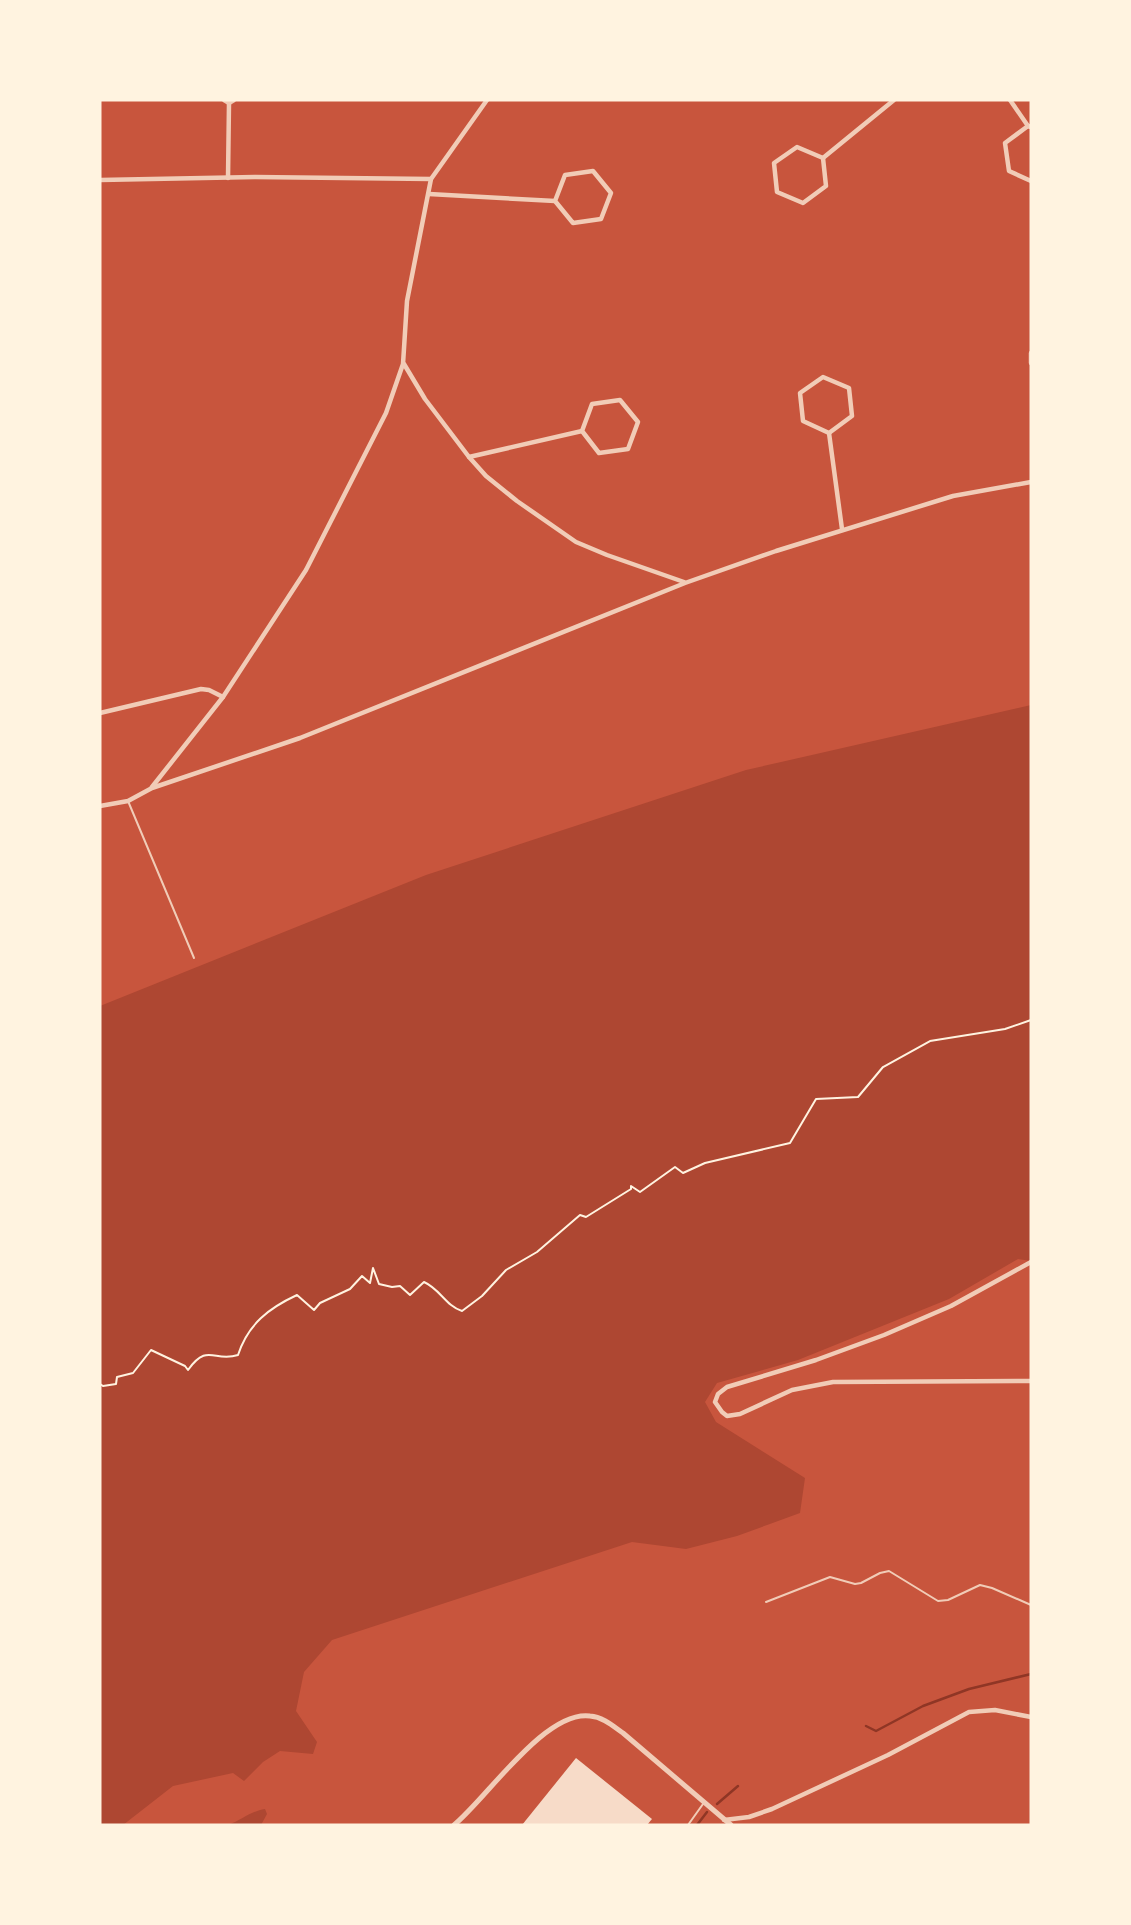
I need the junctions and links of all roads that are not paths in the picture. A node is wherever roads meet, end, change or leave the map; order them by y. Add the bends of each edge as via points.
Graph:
1 (488, 100) edge
2 (894, 100) edge
3 (1010, 100) edge
4 (229, 101) edge
5 (1030, 127) edge
6 (823, 158) junction
7 (228, 178) junction
8 (431, 179) junction
9 (100, 180) edge
10 (1031, 181) edge
11 (429, 194) junction
12 (555, 201) junction
13 (1031, 353) edge
14 (1031, 363) edge
15 (403, 364) junction
16 (582, 431) junction
17 (829, 433) junction
18 (469, 457) junction
19 (1031, 482) edge
20 (842, 530) junction
21 (685, 583) junction
22 (223, 697) junction
23 (100, 713) edge
24 (152, 788) junction
25 (128, 800) junction
26 (100, 806) edge
27 (194, 958) dead end
28 (1031, 1262) edge
29 (1031, 1381) edge
30 (766, 1602) dead end
31 (1031, 1605) edge
32 (1031, 1717) edge
33 (704, 1803) junction
34 (724, 1820) junction
35 (454, 1825) edge
36 (688, 1825) edge
37 (731, 1825) edge

1 - 8 street
2 - 6 street
3 - 5 street
4 - 7 street
5 - 10 street via 1006,143 1009,171
6 - 6 street via 797,147 774,163 777,192 803,203 826,186
7 - 8 street
7 - 9 street
8 - 11 street
11 - 12 street
11 - 15 street via 407,301
12 - 12 street via 573,223 592,221 601,219 611,193 593,171 584,172 565,175
13 - 14 street
15 - 18 street
15 - 22 street via 386,413 326,534
16 - 16 street via 600,453 628,449 638,422 620,400 592,404
16 - 18 street
17 - 17 street via 852,416 849,388 823,377 800,393 803,421
17 - 20 street
18 - 21 street via 492,481 566,537
19 - 20 street via 953,496
20 - 21 street
21 - 24 street via 300,738
22 - 23 street via 201,690
22 - 24 street
24 - 25 street
25 - 26 street
25 - 27 lane
28 - 29 street via 951,1306 872,1340 727,1387 715,1402 722,1412 733,1416 792,1390 833,1382
30 - 31 lane via 830,1577 861,1583 889,1571 938,1601 980,1585
32 - 34 street via 995,1710 969,1712 772,1809
33 - 34 street
33 - 35 street via 615,1727 583,1716 560,1724 527,1749
33 - 36 lane
34 - 37 street

